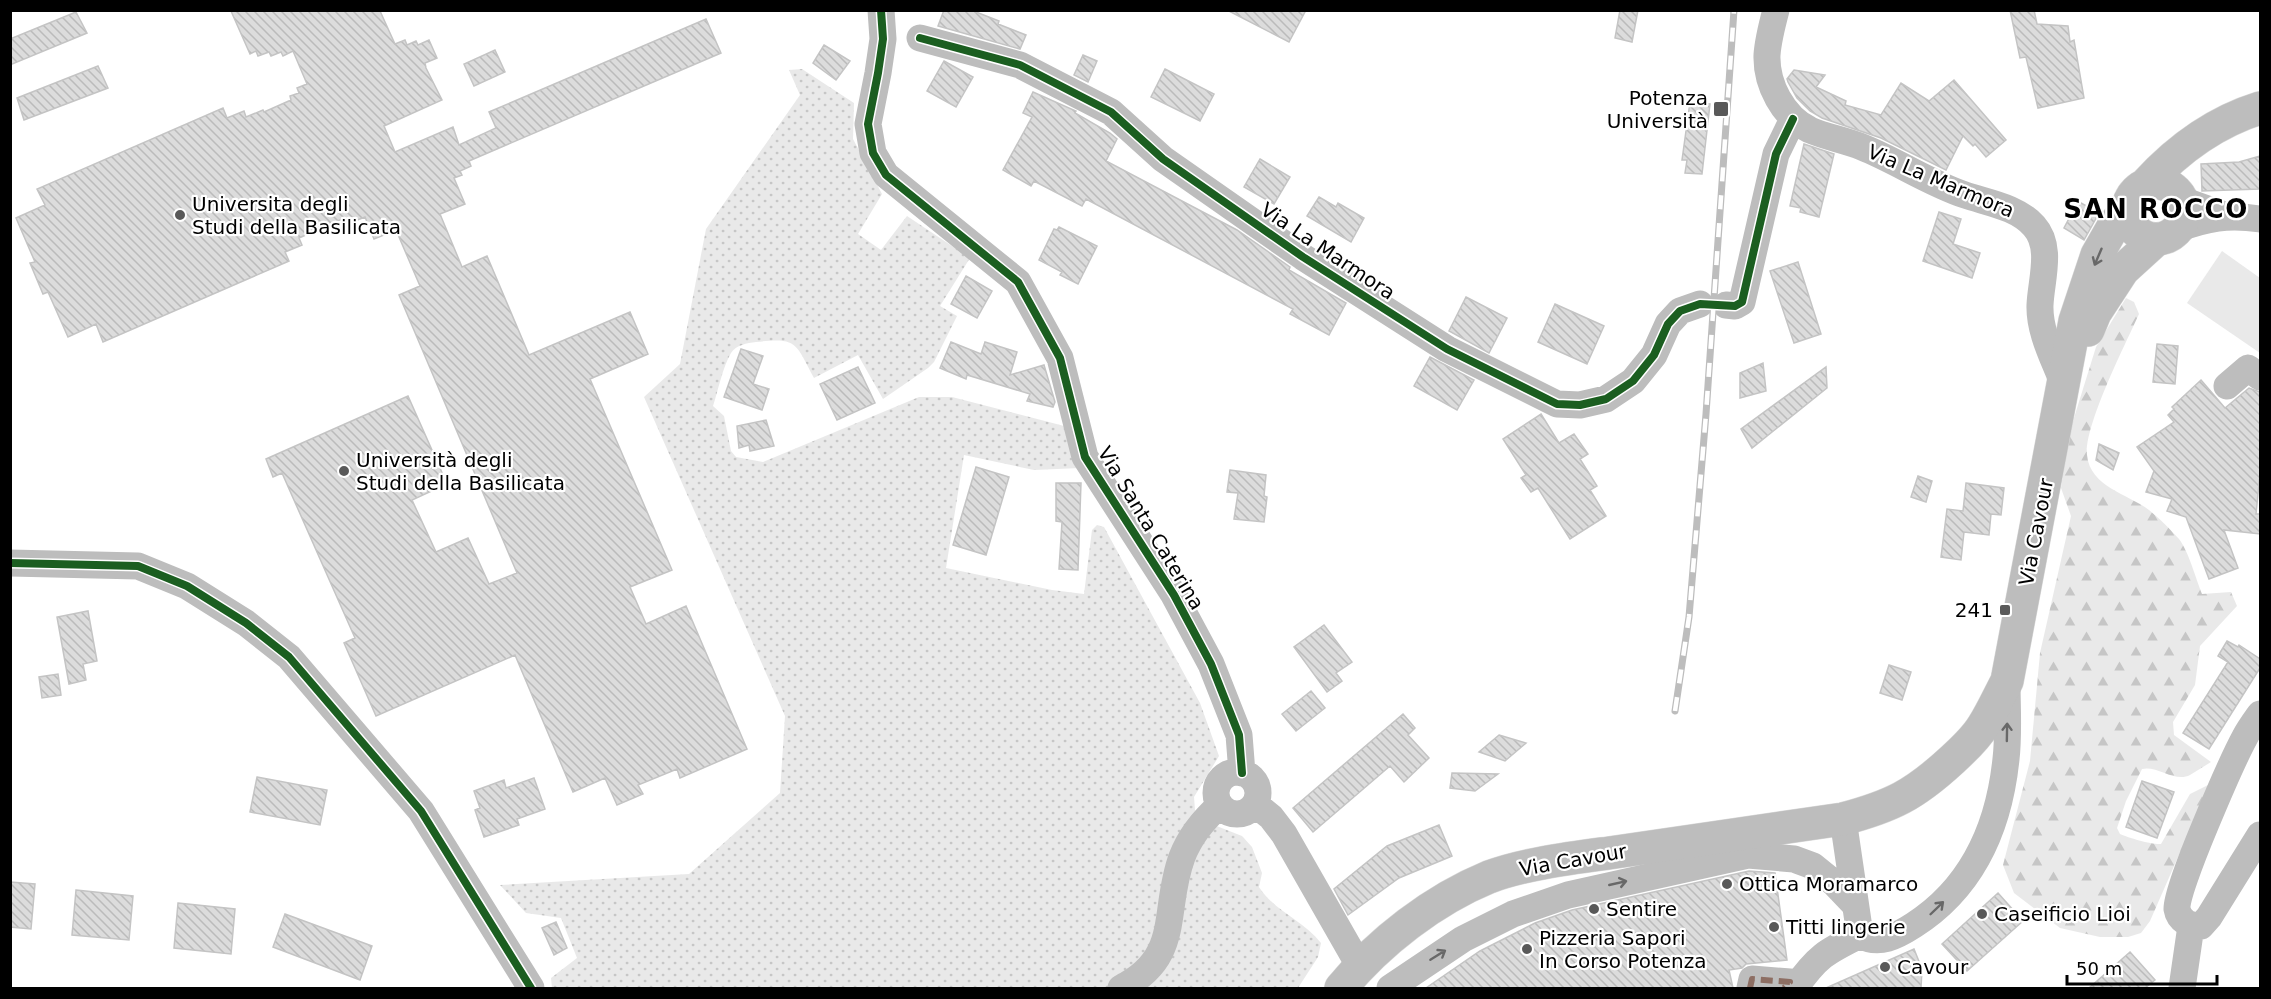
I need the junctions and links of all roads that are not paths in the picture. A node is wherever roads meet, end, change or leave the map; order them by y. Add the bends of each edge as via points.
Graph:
1 (881, 10) edge
2 (1776, 10) edge
3 (920, 38) dead end
4 (2260, 108) edge
5 (1793, 119) junction
6 (2160, 208) junction
7 (2260, 219) edge
8 (1700, 304) dead end
9 (1726, 305) dead end
10 (2260, 377) edge
11 (2063, 383) junction
12 (2227, 386) dead end
13 (10, 563) edge
14 (2007, 681) junction
15 (2260, 714) edge
16 (1242, 773) junction
17 (1255, 804) junction
18 (1220, 805) junction
19 (1843, 819) junction
20 (2260, 835) edge
21 (1854, 904) junction
22 (2191, 926) junction
23 (1860, 935) junction
24 (1350, 978) edge
25 (532, 988) edge
26 (1121, 988) edge
27 (1390, 988) edge
28 (1750, 988) edge
29 (1784, 988) edge
30 (1795, 988) edge
31 (2182, 988) edge

1 - 16 street, Via Santa Caterina via 883,39 868,124 873,153 886,175 1018,282 1060,358 1085,457 1174,595 1211,664 1239,735
2 - 5 street, Via La Marmora via 1767,56 1770,79 1777,98
3 - 8 street, Via La Marmora via 1020,65 1111,112 1163,159 1303,257 1447,349 1557,404 1580,405 1605,399 1633,381 1654,355 1668,324 1680,311
4 - 6 main road, Via Cavour via 2186,145
5 - 9 street via 1776,154 1742,302
5 - 11 street, Via La Marmora via 1811,130 1863,147 1962,194 2026,218 2043,239 2041,323
6 - 7 street, Via Cavour via 2205,219
6 - 11 main road, Via Cavour via 2095,313
6 -> 11 main road, Via Cavour via 2113,227 2097,255 2075,321
10 - 12 street via 2248,368
11 - 14 main road, Via Cavour
13 - 25 street via 138,566 187,586 246,623 289,657 421,812
14 - 19 main road, Via Cavour via 1982,728 1932,778 1907,797
23 -> 14 street, Via Cavour via 1880,941 1933,913 1965,879 1979,856 1996,814 2006,759
15 - 22 street via 2225,780 2178,899 2181,919
16 - 17 street, Via Santa Caterina via 1251,778 1258,790
16 - 18 street via 1229,774 1220,782 1216,794
17 - 18 street via 1238,814
17 - 24 street via 1284,834
18 - 26 street via 1191,837 1181,859 1167,937 1155,963 1143,976
19 - 21 street
19 - 24 main road, Via Cavour via 1559,860 1490,877 1446,899 1396,934
20 - 22 street via 2209,917 2200,926
21 - 23 street
27 -> 21 street, Via Cavour via 1463,939 1513,914 1568,894 1748,855 1813,866
22 - 31 street
23 - 30 street via 1831,949 1812,964
28 - 29 street via 1752,979 1790,982

